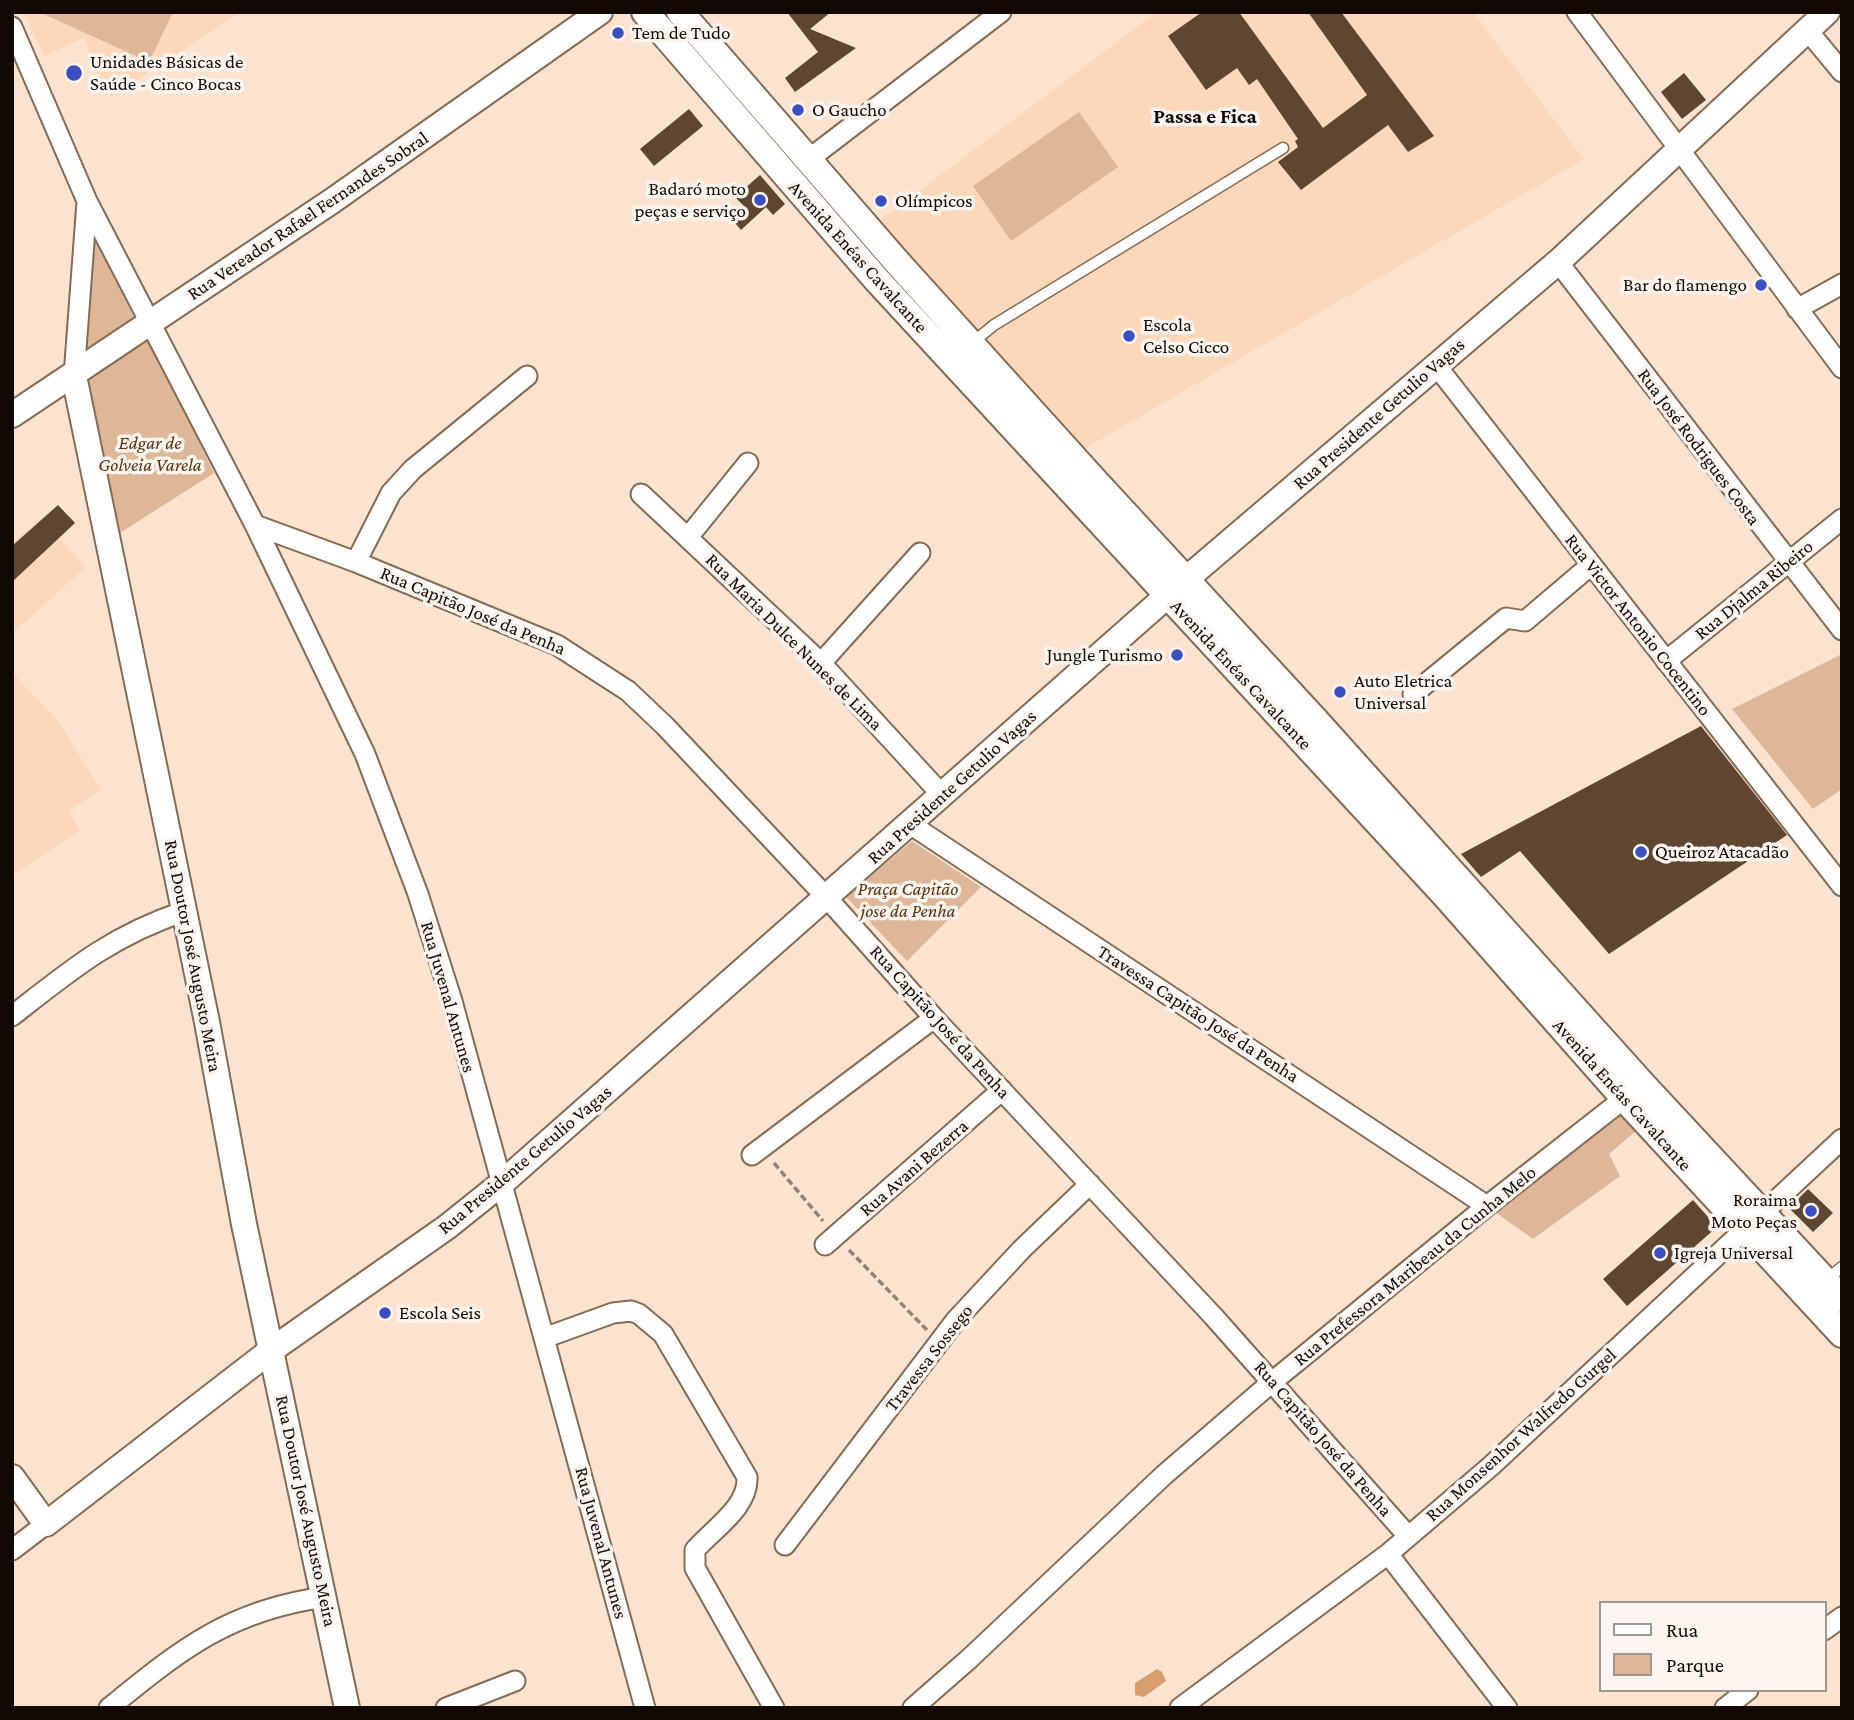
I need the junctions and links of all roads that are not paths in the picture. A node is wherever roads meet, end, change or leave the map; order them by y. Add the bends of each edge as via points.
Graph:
1 (600, 12) edge
2 (645, 12) edge
3 (680, 12) edge
4 (1001, 12) edge
5 (1577, 12) edge
6 (1827, 12) edge
7 (12, 27) edge
8 (1808, 31) junction
9 (1842, 72) edge
10 (1283, 148) dead end
11 (1681, 151) junction
12 (809, 159) junction
13 (87, 201) junction
14 (897, 262) junction
15 (1558, 262) junction
16 (876, 279) junction
17 (1842, 284) edge
18 (1797, 309) junction
19 (150, 323) junction
20 (972, 343) junction
21 (1435, 365) junction
22 (1842, 368) edge
23 (74, 376) junction
24 (527, 376) dead end
25 (12, 415) edge
26 (748, 463) dead end
27 (1082, 486) junction
28 (641, 494) dead end
29 (1842, 519) edge
30 (255, 525) junction
31 (689, 536) junction
32 (920, 553) dead end
33 (356, 562) junction
34 (1787, 562) junction
35 (1591, 565) junction
36 (1177, 588) junction
37 (1842, 630) edge
38 (1666, 661) junction
39 (821, 663) junction
40 (1413, 694) dead end
41 (942, 795) junction
42 (910, 824) junction
43 (1842, 886) edge
44 (828, 899) junction
45 (184, 911) junction
46 (12, 1016) edge
47 (934, 1017) junction
48 (1002, 1090) junction
49 (1634, 1092) junction
50 (1842, 1139) edge
51 (757, 1152) road end
52 (502, 1184) junction
53 (1090, 1184) junction
54 (1487, 1206) junction
55 (1755, 1223) junction
56 (831, 1241) road end
57 (1829, 1286) edge
58 (1842, 1334) edge
59 (544, 1338) junction
60 (270, 1351) junction
61 (1272, 1382) junction
62 (12, 1477) edge
63 (46, 1524) junction
64 (1408, 1536) junction
65 (785, 1545) dead end
66 (12, 1550) edge
67 (1388, 1553) junction
68 (325, 1597) junction
69 (1842, 1616) edge
70 (1826, 1628) edge
71 (515, 1681) dead end
72 (1746, 1692) edge
73 (109, 1708) edge
74 (347, 1708) edge
75 (446, 1708) edge
76 (645, 1708) edge
77 (774, 1708) edge
78 (913, 1708) edge
79 (1180, 1708) edge
80 (1507, 1708) edge
81 (1726, 1708) edge

1 - 19 street, Rua Vereador Rafael Fernandes Sobral
2 - 16 main road, Avenida Enéas Cavalcante
3 - 12 main road, Avenida Enéas Cavalcante
4 - 12 street
5 - 11 street
6 - 8 street, Rua Presidente Getulio Vagas
7 - 13 street, Rua Juvenal Antunes
8 - 9 street
8 - 11 street, Rua Presidente Getulio Vagas
10 - 20 lane via 994,325
11 - 15 street, Rua Presidente Getulio Vagas
11 - 18 street
12 - 14 main road, Avenida Enéas Cavalcante
13 - 19 street, Rua Juvenal Antunes
13 - 23 street, Rua Doutor José Augusto Meira
14 - 16 main road
14 - 20 main road, Avenida Enéas Cavalcante
15 - 21 street, Rua Presidente Getulio Vagas
15 - 34 street, Rua José Rodrigues Costa
16 - 27 main road, Avenida Enéas Cavalcante
17 - 18 street
18 - 22 street
19 - 23 street, Rua Vereador Rafael Fernandes Sobral
19 - 30 street, Rua Juvenal Antunes
20 - 27 main road, Avenida Enéas Cavalcante
21 - 35 street, Rua Victor Antonio Cocentino
21 - 36 street, Rua Presidente Getulio Vagas
23 - 25 street, Rua Vereador Rafael Fernandes Sobral
23 - 45 street, Rua Doutor José Augusto Meira
24 - 33 street via 413,469 391,493
26 - 31 street
27 - 36 main road, Avenida Enéas Cavalcante
28 - 31 street, Rua Maria Dulce Nunes de Lima
29 - 34 street, Rua Djalma Ribeiro
30 - 33 street, Rua Capitão José da Penha
30 - 52 street, Rua Juvenal Antunes via 365,754 418,894
31 - 39 street, Rua Maria Dulce Nunes de Lima
32 - 39 street
33 - 44 street, Rua Capitão José da Penha via 557,645 617,684 665,726
34 - 37 street, Rua José Rodrigues Costa
34 - 38 street, Rua Djalma Ribeiro
35 - 38 street, Rua Victor Antonio Cocentino
35 - 40 street via 1525,621 1506,618
36 - 41 street, Rua Presidente Getulio Vagas
36 - 49 main road, Avenida Enéas Cavalcante
38 - 43 street, Rua Victor Antonio Cocentino
39 - 41 street, Rua Maria Dulce Nunes de Lima
41 - 42 street, Rua Presidente Getulio Vagas
42 - 44 street, Rua Presidente Getulio Vagas
42 - 54 street, Travessa Capitão José da Penha
44 - 47 street, Rua Capitão José da Penha
44 - 52 street, Rua Presidente Getulio Vagas
45 - 46 street via 105,945
45 - 60 street, Rua Doutor José Augusto Meira
47 - 48 street, Rua Capitão José da Penha
47 - 51 street
48 - 53 street, Rua Capitão José da Penha
48 - 56 street, Rua Avani Bezerra
49 - 54 street, Rua Prefessora Maribeau da Cunha Melo
49 - 55 main road, Avenida Enéas Cavalcante
50 - 55 street, Rua Monsenhor Walfredo Gurgel
52 - 59 street, Rua Juvenal Antunes
52 - 60 street, Rua Presidente Getulio Vagas
53 - 61 street, Rua Capitão José da Penha
53 - 65 street, Travessa Sossego via 1000,1272 939,1343
54 - 61 street, Rua Prefessora Maribeau da Cunha Melo
55 - 57 main road, Avenida Enéas Cavalcante
55 - 64 street, Rua Monsenhor Walfredo Gurgel via 1491,1466
57 - 58 main road, Avenida Enéas Cavalcante
59 - 76 street, Rua Juvenal Antunes
59 - 77 street via 622,1311 639,1314 663,1334 747,1477 740,1503 695,1550 695,1568
60 - 63 street, Rua Presidente Getulio Vagas
60 - 68 street, Rua Doutor José Augusto Meira
61 - 64 street, Rua Capitão José da Penha
61 - 78 street, Rua Prefessora Maribeau da Cunha Melo via 1164,1475
62 - 63 street
63 - 66 street, Rua Presidente Getulio Vagas
64 - 67 street, Rua Monsenhor Walfredo Gurgel
67 - 79 street, Rua Monsenhor Walfredo Gurgel
67 - 80 street
68 - 73 street via 256,1611 218,1627
68 - 74 street, Rua Doutor José Augusto Meira
69 - 70 street
71 - 75 street
72 - 81 street

